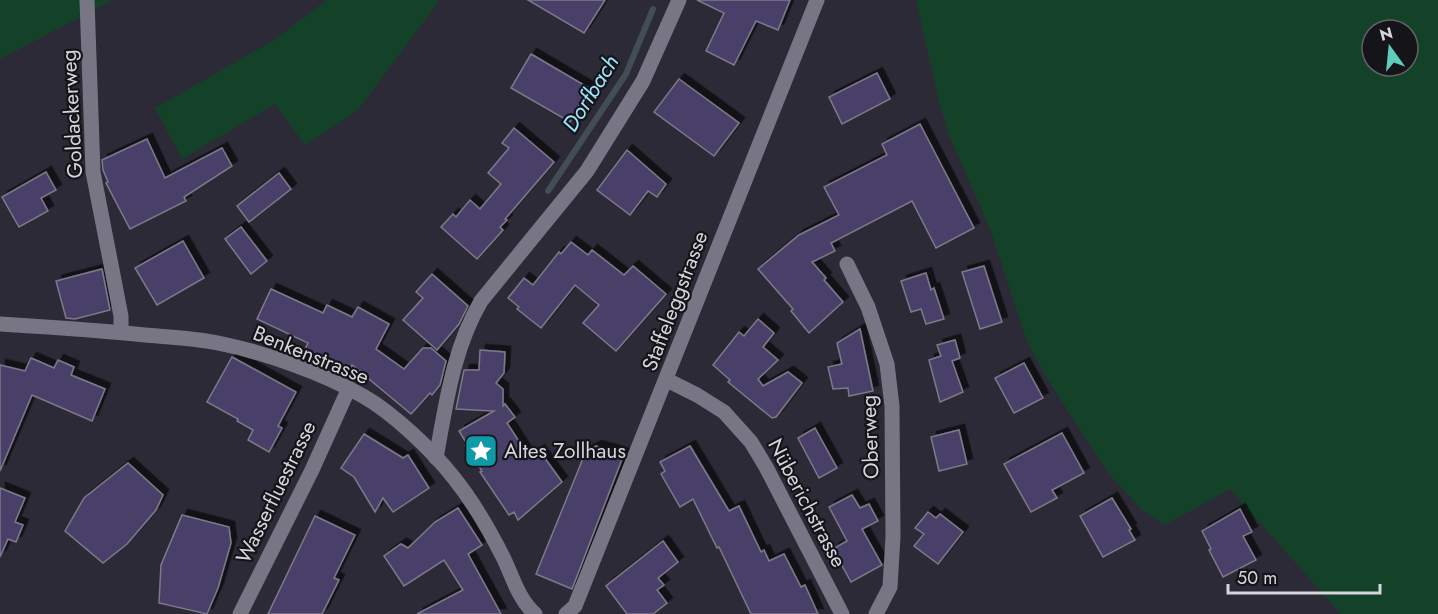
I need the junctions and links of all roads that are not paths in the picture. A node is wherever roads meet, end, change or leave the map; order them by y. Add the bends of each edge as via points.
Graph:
1 (87, 0) edge
2 (679, 0) edge
3 (817, 0) edge
4 (847, 264) dead end
5 (0, 324) edge
6 (121, 332) junction
7 (668, 380) junction
8 (349, 388) junction
9 (436, 458) junction
10 (240, 614) edge
11 (535, 614) edge
12 (566, 614) edge
13 (842, 614) edge
14 (876, 614) edge

1 - 6 street, Goldackerweg via 93,172 122,316
2 - 9 street via 643,81 587,171 481,301 469,323 452,378
3 - 7 street, Staffeleggstrasse
4 - 14 street, Oberweg via 868,307 885,358 892,406 890,587
5 - 6 street, Benkenstrasse
6 - 8 street, Benkenstrasse via 218,343 276,359
7 - 12 street, Staffeleggstrasse via 575,606
7 - 13 street, Nüberichstrasse via 724,412 751,442
8 - 9 street, Benkenstrasse via 382,409
8 - 10 street, Wasserfluestrasse
9 - 11 street, Benkenstrasse via 476,508 523,599

